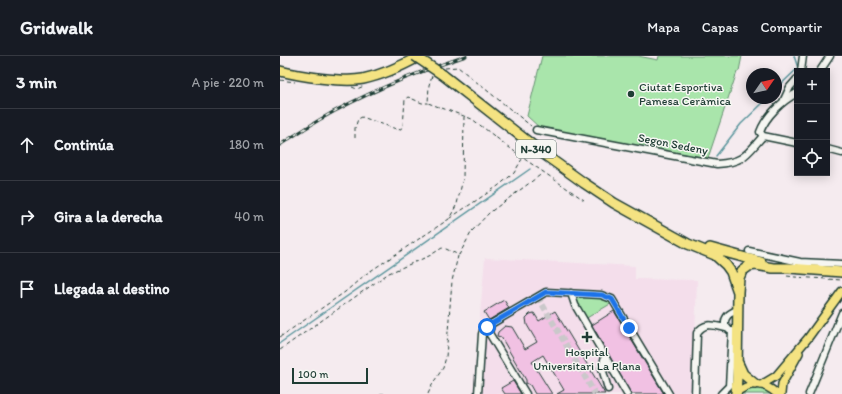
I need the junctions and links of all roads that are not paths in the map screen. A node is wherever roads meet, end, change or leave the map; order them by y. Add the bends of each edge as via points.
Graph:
1 (415, 56) edge
2 (420, 56) edge
3 (803, 56) edge
4 (830, 56) edge
5 (801, 68) edge
6 (822, 68) edge
7 (280, 71) edge
8 (794, 82) edge
9 (794, 95) edge
10 (782, 103) joint
11 (781, 104) edge
12 (536, 130) dead end
13 (763, 136) junction
14 (794, 142) edge
15 (830, 150) edge
16 (842, 153) edge
17 (675, 235) junction
18 (749, 251) dead end
19 (842, 264) edge
20 (789, 268) junction
21 (842, 272) edge
22 (842, 291) edge
23 (738, 292) junction
24 (571, 294) junction
25 (737, 310) junction
26 (842, 313) edge
27 (490, 328) junction
28 (732, 332) junction
29 (808, 338) junction
30 (605, 356) junction
31 (737, 360) junction
32 (758, 384) junction
33 (608, 388) dead end
34 (478, 394) edge
35 (526, 394) edge
36 (627, 394) edge
37 (669, 394) edge
38 (694, 394) edge
39 (721, 394) edge
40 (736, 394) edge
41 (777, 394) edge
42 (781, 394) edge
43 (809, 394) edge

1 - 17 highway, N-340, bridge via 584,183 635,215
2 - 7 highway via 383,74 361,80 338,80
3 - 5 street
4 - 6 street
8 - 10 street
9 - 10 street
11 - 13 street via 762,124 760,132
12 - 13 street, Segon Sedeny via 717,164 732,163 743,158
13 - 14 street
15 - 16 street
17 - 20 highway, N-340 via 716,250
17 - 23 highway via 721,259 730,272
18 - 19 street via 800,262
20 - 21 highway, N-340
20 - 23 highway via 749,266 742,271 739,278
22 - 29 main road
23 - 25 highway
24 - 27 street via 546,292 491,324
24 - 30 street
24 - 37 street via 602,295 612,299
25 - 28 highway
25 - 28 street via 730,313 724,322
26 - 43 street
27 - 34 street via 482,330
27 - 35 street via 489,333
28 - 31 highway
28 - 38 street via 708,325 701,327 697,333
28 - 39 street via 729,386
29 - 32 main road via 776,376
29 - 42 main road via 782,384
30 - 33 street via 602,368
30 - 36 street
31 - 32 highway via 743,374
31 - 40 highway
32 - 40 main road via 748,385
32 - 41 main road

